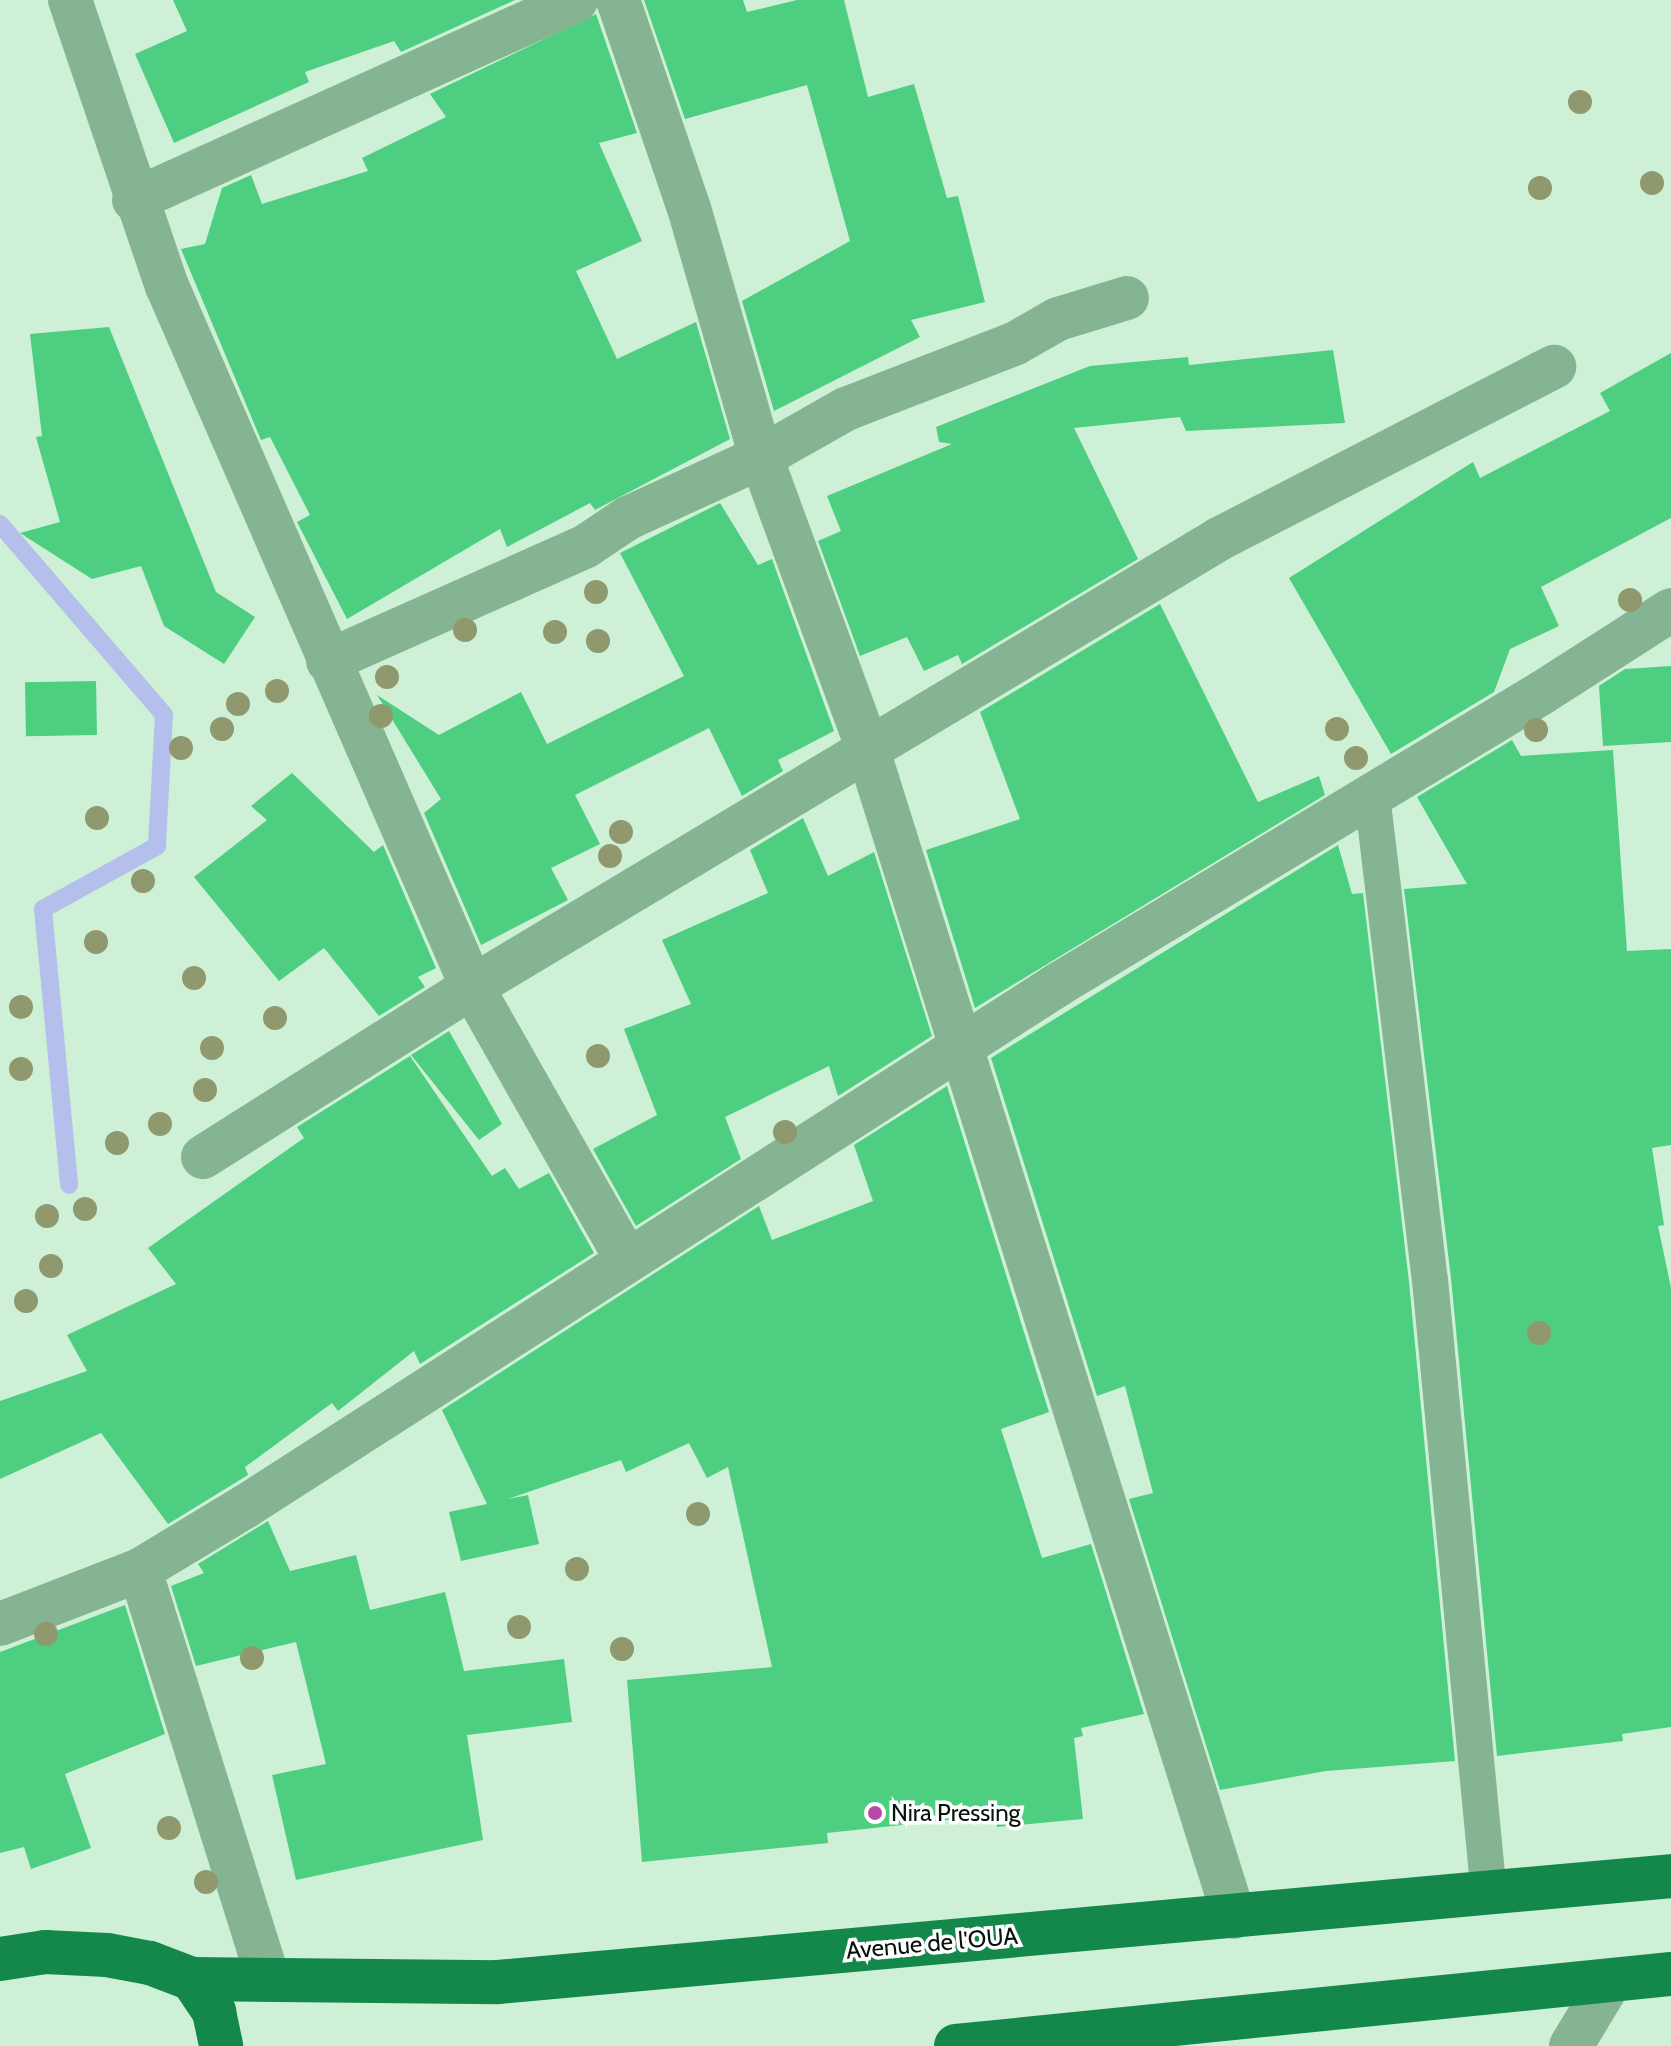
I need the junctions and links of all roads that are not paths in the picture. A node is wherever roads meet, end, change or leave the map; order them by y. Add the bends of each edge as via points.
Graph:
1 (70, 0) edge
2 (576, 0) edge
3 (618, 0) edge
4 (134, 200) junction
5 (1127, 298) dead end
6 (1554, 367) dead end
7 (761, 457) junction
8 (1671, 610) edge
9 (328, 661) junction
10 (867, 747) junction
11 (1372, 795) junction
12 (472, 987) junction
13 (964, 1050) junction
14 (203, 1157) dead end
15 (627, 1260) junction
16 (140, 1570) junction
17 (0, 1624) edge
18 (1671, 1876) edge
19 (1489, 1895) junction
20 (1234, 1917) junction
21 (0, 1959) edge
22 (1671, 1974) edge
23 (192, 1979) junction
24 (268, 1979) junction
25 (1609, 1983) junction
26 (221, 2046) edge
27 (956, 2046) edge
28 (1571, 2046) edge

1 - 4 street
2 - 4 street
3 - 7 street via 689,208
4 - 9 street
5 - 7 street via 1058,319 1016,343 846,409
6 - 10 street via 1219,539
7 - 9 street via 628,518 586,546
7 - 10 street
8 - 11 street
9 - 12 street
10 - 12 street
10 - 13 street
11 - 13 street via 1059,984
11 - 19 lane via 1430,1280
12 - 14 street
12 - 15 street
13 - 15 street
13 - 20 street
15 - 16 street
16 - 17 street
16 - 24 street
18 - 19 main road, Avenue de l'OUA
19 - 20 main road, Avenue de l'OUA
20 - 24 main road, Avenue de l'OUA via 498,1982
21 - 23 main road via 45,1952 107,1955
22 - 25 main road
23 - 24 main road, Avenue de l'OUA
23 - 26 main road via 214,2012
25 - 27 main road
25 - 28 street

